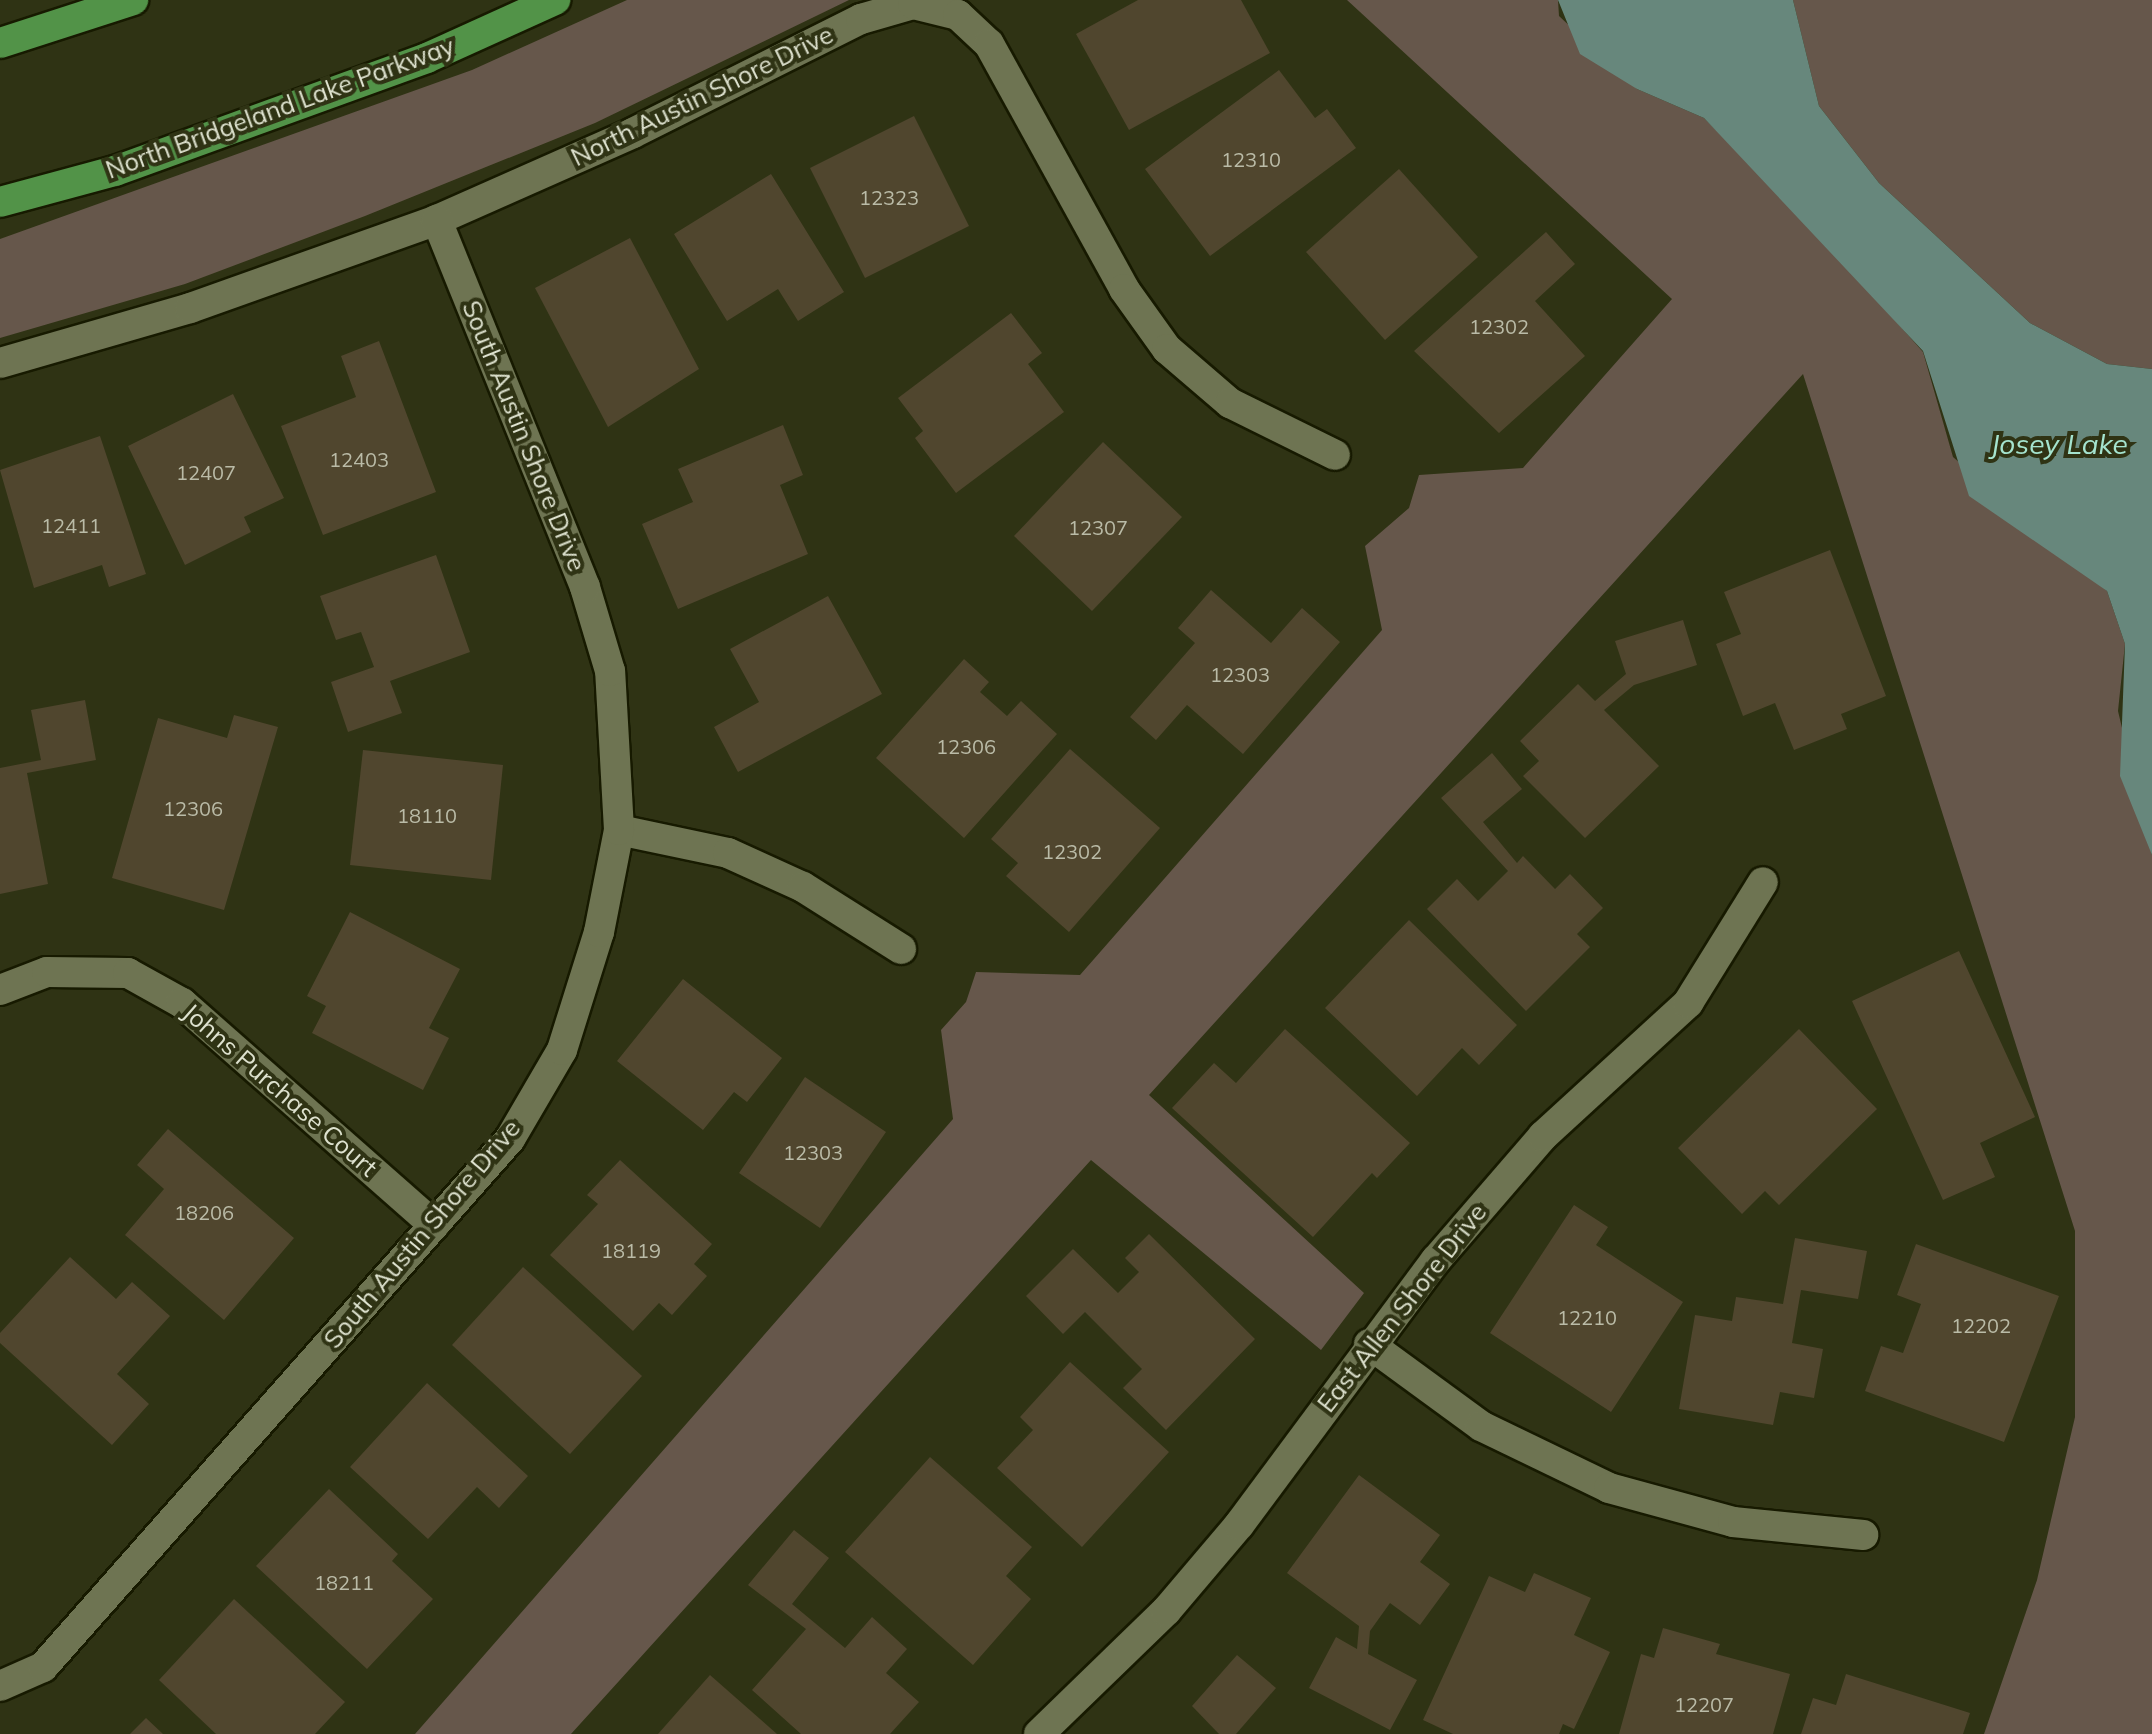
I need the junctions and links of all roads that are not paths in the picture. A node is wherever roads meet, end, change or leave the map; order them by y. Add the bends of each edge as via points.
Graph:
1 (133, 0) edge
2 (555, 0) edge
3 (0, 43) edge
4 (0, 202) edge
5 (437, 220) junction
6 (0, 363) edge
7 (1335, 455) dead end
8 (618, 830) junction
9 (1763, 882) dead end
10 (901, 949) dead end
11 (0, 990) edge
12 (434, 1225) junction
13 (1369, 1344) junction
14 (1863, 1536) dead end
15 (0, 1686) edge
16 (1039, 1734) edge

1 - 3 main road
2 - 4 main road, North Bridgeland Lake Parkway via 409,64 115,171
5 - 6 street, North Austin Shore Drive via 190,308
5 - 7 street, North Austin Shore Drive via 633,133 861,19 913,4 958,16 989,44 1124,289 1167,349 1230,403
5 - 8 street, South Austin Shore Drive via 585,588 610,671
8 - 10 street via 728,853 804,887
8 - 12 street, South Austin Shore Drive via 600,932 562,1050 510,1139
9 - 13 street, East Allen Shore Drive via 1688,1003 1543,1136
11 - 12 street, Johns Purchase Court via 47,972 128,972 182,1003
12 - 15 street, South Austin Shore Drive via 43,1667
13 - 14 street via 1481,1426 1609,1488 1733,1522
13 - 16 street, East Allen Shore Drive via 1239,1525 1166,1611

